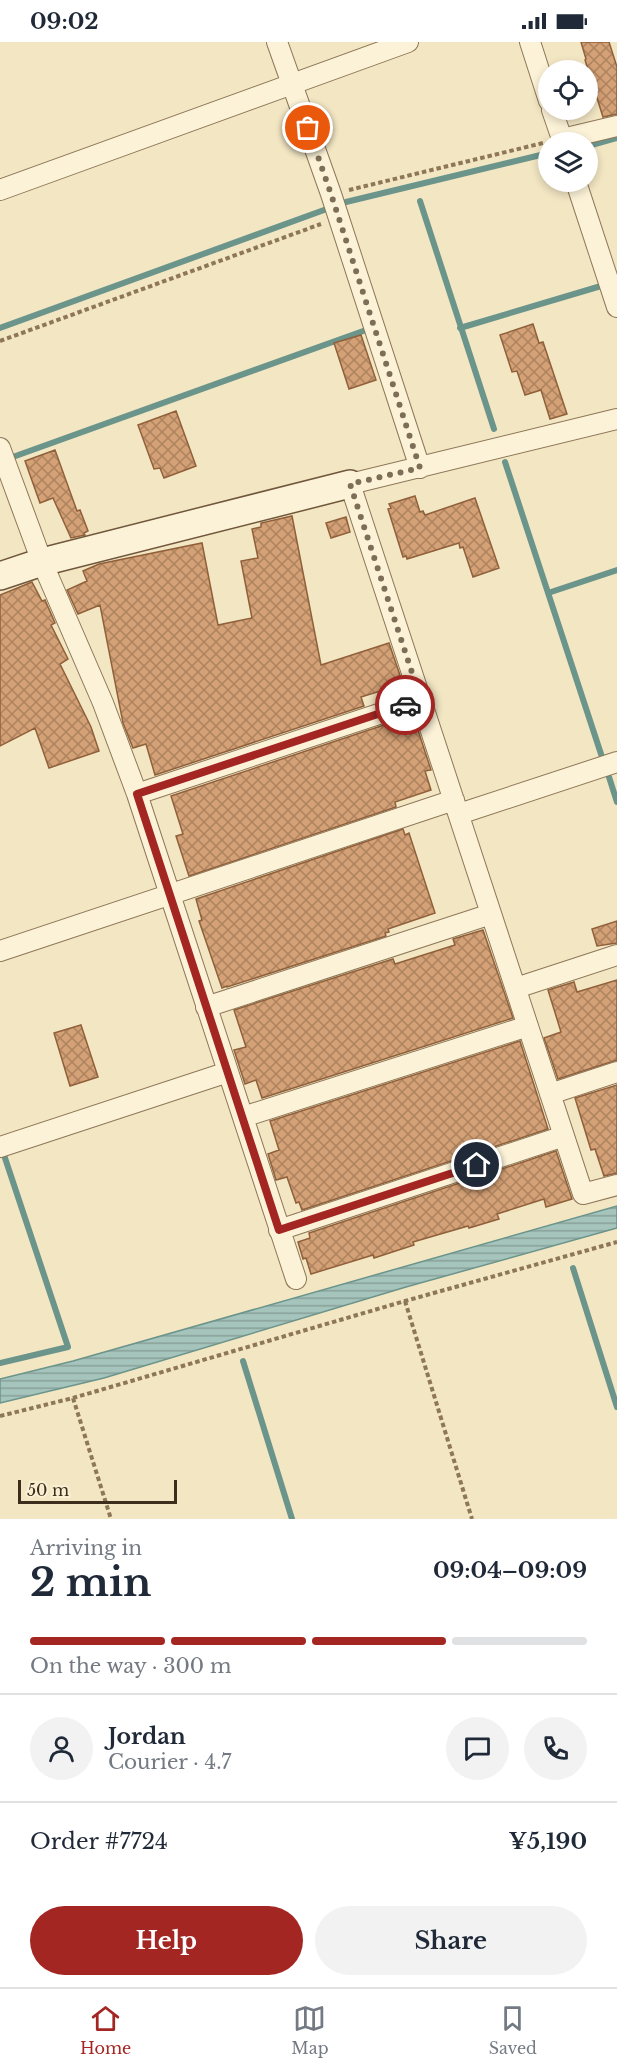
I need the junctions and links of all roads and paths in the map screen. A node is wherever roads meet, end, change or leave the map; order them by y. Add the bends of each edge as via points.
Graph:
1 (277, 42) edge
2 (408, 42) edge
3 (530, 42) edge
4 (538, 67) edge
5 (292, 84) junction
6 (617, 126) edge
7 (595, 132) edge
8 (538, 148) edge
9 (0, 190) edge
10 (579, 192) edge
11 (335, 206) junction
12 (617, 307) edge
13 (0, 341) edge
14 (617, 419) edge
15 (0, 448) edge
16 (420, 468) junction
17 (350, 484) junction
18 (42, 562) junction
19 (0, 576) edge
20 (421, 700) junction
21 (617, 762) edge
22 (137, 794) junction
23 (456, 807) junction
24 (169, 894) junction
25 (491, 914) junction
26 (0, 951) edge
27 (617, 955) edge
28 (516, 988) junction
29 (206, 1007) junction
30 (528, 1026) junction
31 (228, 1072) junction
32 (617, 1072) edge
33 (550, 1094) junction
34 (243, 1117) junction
35 (564, 1136) junction
36 (4, 1146) edge
37 (617, 1185) edge
38 (279, 1230) junction
39 (617, 1242) edge
40 (296, 1279) dead end
41 (405, 1301) junction
42 (73, 1398) junction
43 (0, 1416) edge
44 (111, 1519) edge
45 (472, 1519) edge

1 - 5 street
2 - 5 street
3 - 4 street
5 - 9 street
5 - 11 street
6 - 7 street
8 - 11 path
10 - 12 street
11 - 13 path
11 - 16 street
14 - 16 street
15 - 18 street
16 - 17 street
17 - 18 street
17 - 20 street
18 - 19 street
18 - 22 street via 104,703
20 - 22 street
20 - 23 street
21 - 23 street
22 - 24 street
23 - 24 street
23 - 25 street
24 - 26 street
24 - 29 street
25 - 28 street
25 - 29 street
27 - 28 street
28 - 30 street
29 - 31 street
30 - 33 street
30 - 34 street
31 - 34 street
31 - 36 street
32 - 33 street
33 - 35 street
34 - 38 street
35 - 37 street via 583,1194
35 - 38 street
38 - 40 street
39 - 41 path
41 - 42 path
41 - 45 path
42 - 43 path
42 - 44 path

